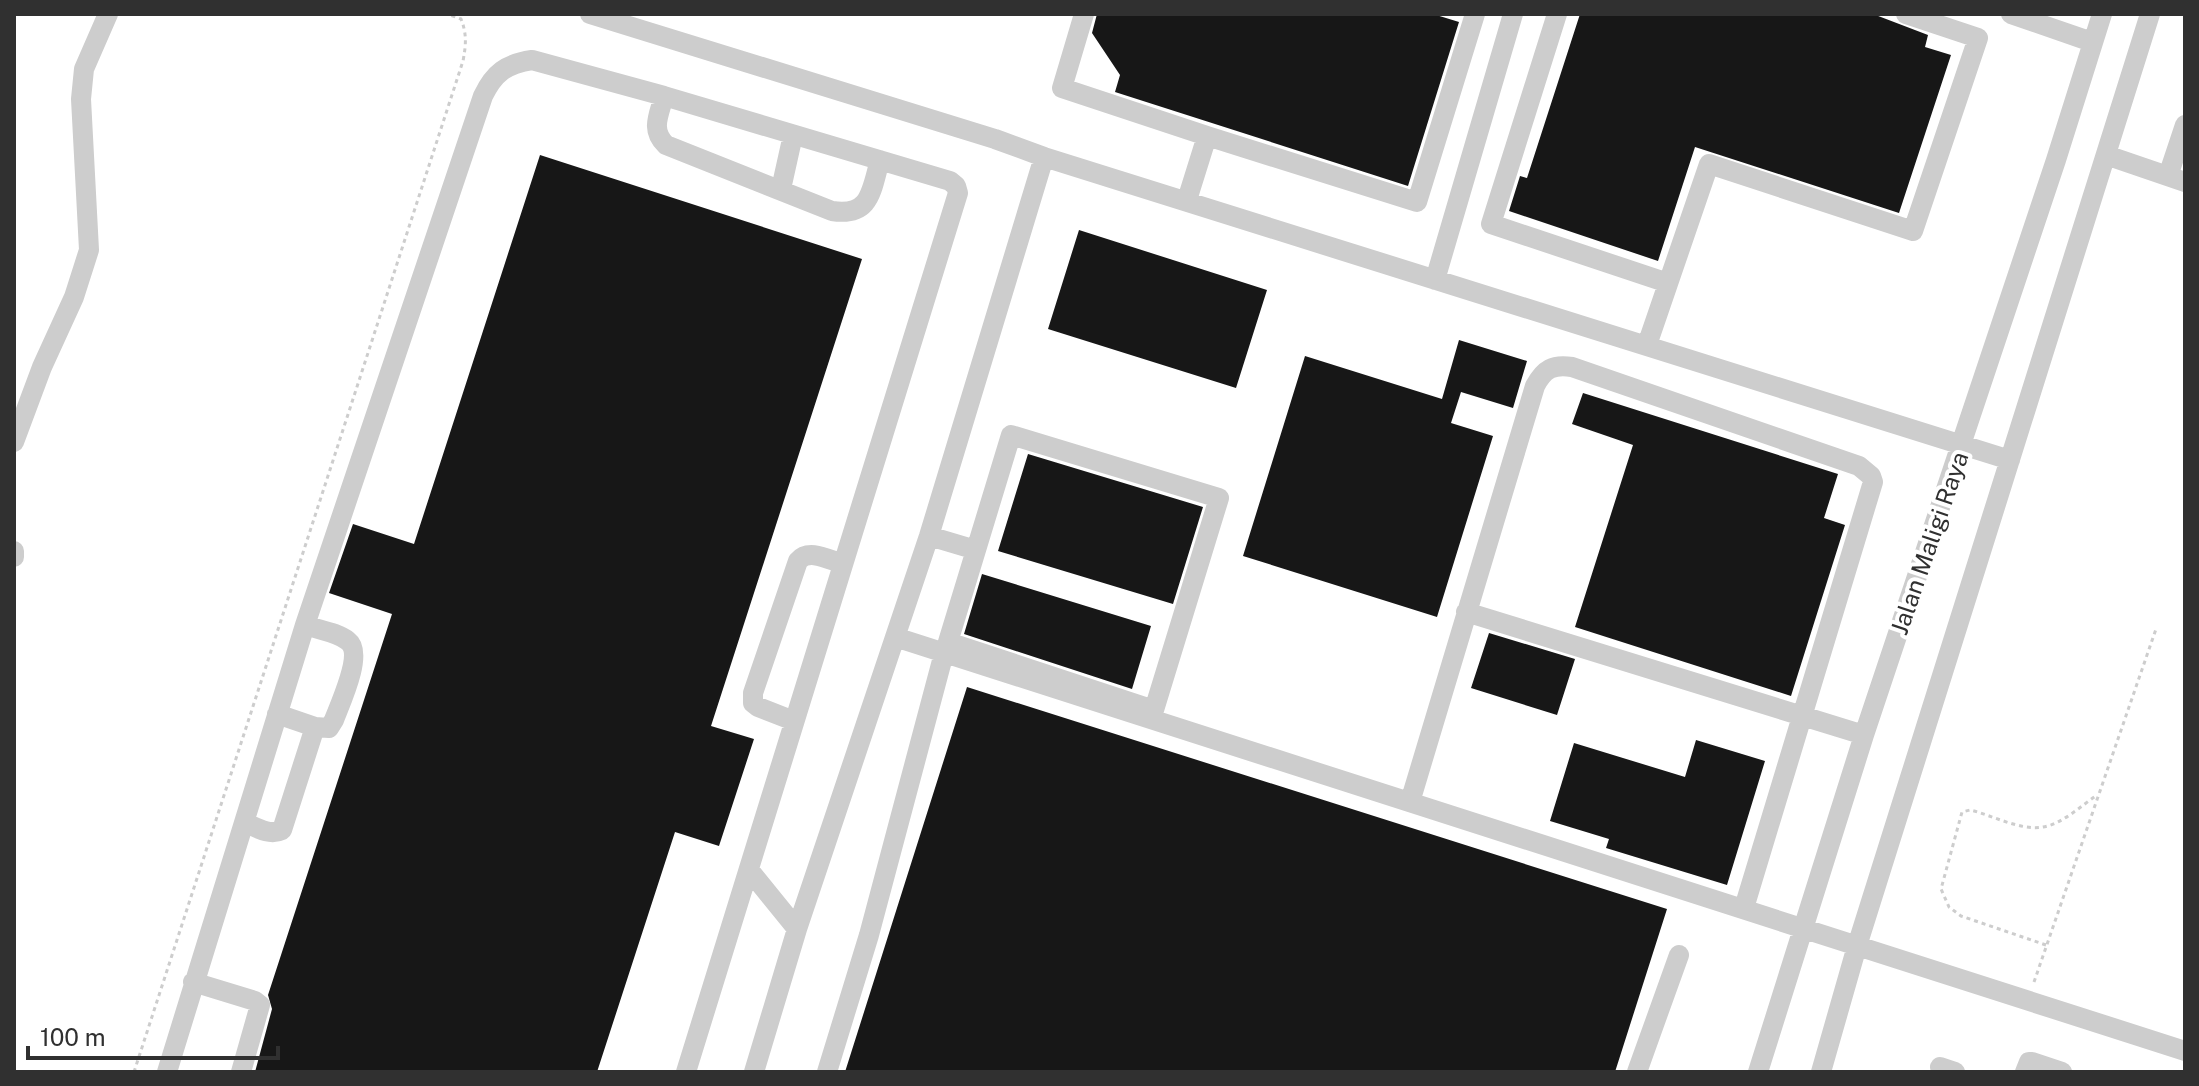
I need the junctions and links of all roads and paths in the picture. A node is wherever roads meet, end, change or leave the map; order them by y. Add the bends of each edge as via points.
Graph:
1 (108, 14) edge
2 (447, 14) edge
3 (469, 14) edge
4 (590, 14) edge
5 (1084, 14) edge
6 (1475, 14) edge
7 (1513, 14) edge
8 (1557, 14) edge
9 (1906, 14) edge
10 (2011, 14) edge
11 (2102, 14) edge
12 (2150, 14) edge
13 (461, 19) junction
14 (2092, 42) junction
15 (664, 96) junction
16 (2185, 125) edge
17 (793, 135) junction
18 (1207, 136) junction
19 (2106, 155) junction
20 (1044, 157) junction
21 (880, 160) junction
22 (2176, 179) edge
23 (781, 189) junction
24 (1187, 200) junction
25 (1435, 280) junction
26 (1668, 283) junction
27 (1647, 345) junction
28 (14, 442) edge
29 (1962, 444) junction
30 (2010, 460) junction
31 (929, 536) junction
32 (976, 550) junction
33 (843, 564) junction
34 (1466, 612) junction
35 (305, 625) junction
36 (2156, 629) dead end
37 (895, 637) junction
38 (944, 653) junction
39 (277, 714) junction
40 (1802, 714) junction
41 (794, 721) junction
42 (315, 727) junction
43 (1864, 735) junction
44 (2099, 793) junction
45 (1410, 802) junction
46 (246, 823) junction
47 (750, 871) junction
48 (1744, 908) junction
49 (797, 929) junction
50 (1803, 929) junction
51 (2046, 945) junction
52 (1857, 946) junction
53 (1679, 955) dead end
54 (193, 982) junction
55 (2027, 1001) junction
56 (2185, 1051) edge
57 (134, 1072) edge
58 (167, 1072) edge
59 (241, 1072) edge
60 (686, 1072) edge
61 (754, 1072) edge
62 (827, 1072) edge
63 (1637, 1072) edge
64 (1758, 1072) edge
65 (1821, 1072) edge
66 (2025, 1072) edge
67 (2062, 1072) edge

1 - 28 street via 84,69 81,99 89,250
2 - 13 path
3 - 13 path
4 - 20 street
5 - 18 street via 1062,88
6 - 18 street via 1417,202
7 - 25 street
8 - 26 street via 1491,224
9 - 26 street via 1978,38 1913,231 1709,164
10 - 14 street
11 - 14 street, Jalan Maligi Raya
12 - 19 street, Jalan Maligi Raya
13 - 57 path via 466,36 463,61
14 - 29 street, Jalan Maligi Raya
15 - 17 street
15 - 23 street via 656,127 666,145
15 - 35 street via 532,60 497,72 411,303
16 - 22 street
17 - 21 street
17 - 23 street
18 - 24 street
19 - 22 street
19 - 30 street, Jalan Maligi Raya
20 - 24 street
20 - 31 street
21 - 23 street via 868,199 849,214
21 - 33 street via 950,181 958,193
24 - 25 street
25 - 27 street
26 - 27 street
27 - 29 street
29 - 30 street
29 - 43 street, Jalan Maligi Raya
30 - 52 street, Jalan Maligi Raya
31 - 32 street
31 - 37 street
32 - 32 street via 948,642 1154,710 1219,498 1011,435
33 - 41 street
33 - 41 street via 809,554 798,561 753,693 758,707
34 - 40 street
34 - 40 street via 1535,386 1545,370 1572,367 1859,466 1871,476 1873,488
34 - 45 street
35 - 39 street
35 - 42 street via 348,640 355,660 331,724
36 - 44 path
37 - 38 street
37 - 49 street
38 - 45 street
38 - 62 street
39 - 42 street
39 - 46 street
40 - 43 street
40 - 48 street
41 - 47 street
42 - 46 street via 282,830 268,832
43 - 50 street, Jalan Maligi Raya
44 - 51 path
44 - 51 path via 2045,827 1962,812 1941,889 1949,907 1961,916
45 - 48 street
46 - 54 street
47 - 49 street
47 - 60 street
48 - 50 street
49 - 61 street
50 - 52 street
50 - 64 street, Jalan Maligi Raya
51 - 55 path
52 - 55 street
52 - 65 street, Jalan Maligi Raya
53 - 63 street
54 - 58 street
54 - 59 street via 260,1005
55 - 56 street
66 - 67 street via 2032,1062

